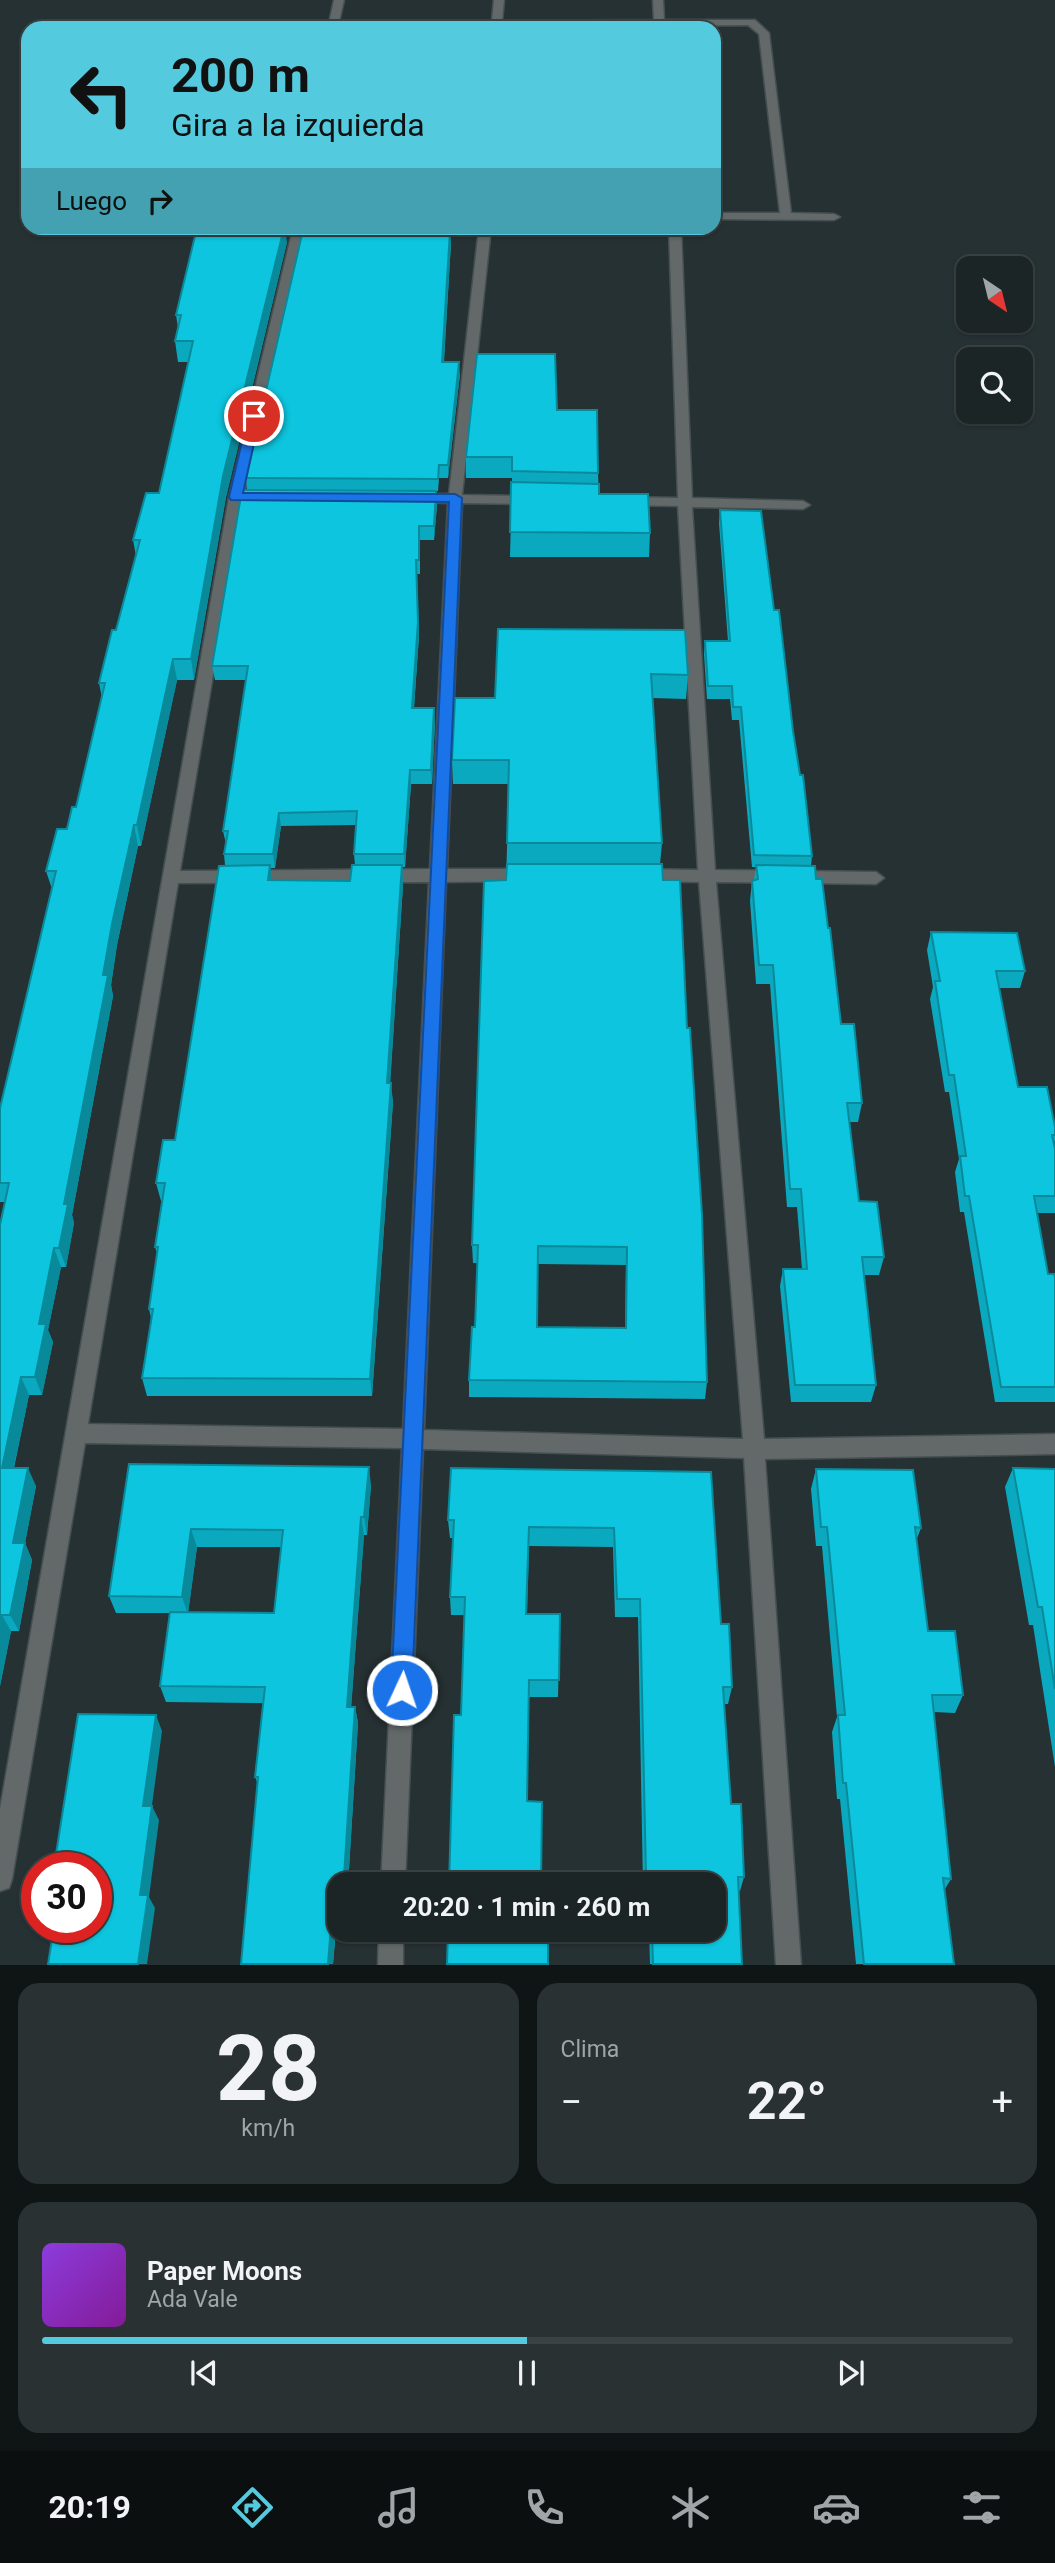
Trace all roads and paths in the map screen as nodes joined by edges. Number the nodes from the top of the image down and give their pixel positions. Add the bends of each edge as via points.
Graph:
1 (339, 0) edge
2 (499, 0) edge
3 (658, 0) edge
4 (334, 21) edge
5 (497, 21) edge
6 (659, 21) edge
7 (721, 23) edge
8 (721, 216) edge
9 (786, 217) junction
10 (834, 217) dead end
11 (298, 235) edge
12 (484, 235) edge
13 (675, 235) edge
14 (400, 498) edge
15 (455, 498) junction
16 (550, 500) edge
17 (604, 501) edge
18 (685, 502) junction
19 (803, 505) dead end
20 (436, 875) junction
21 (545, 875) edge
22 (626, 875) edge
23 (707, 875) junction
24 (171, 877) junction
25 (876, 878) dead end
26 (76, 1433) junction
27 (413, 1439) junction
28 (1055, 1444) edge
29 (754, 1449) junction
30 (394, 1872) edge
31 (0, 1879) edge
32 (391, 1942) edge
33 (390, 1965) edge
34 (789, 1965) edge

1 - 4 street
2 - 5 street
3 - 6 street
7 - 9 street via 751,22 764,33
8 - 9 street
9 - 10 street
11 - 24 street via 242,497
12 - 15 street
13 - 18 street
14 - 15 street
15 - 16 street
15 - 20 street
17 - 18 street
18 - 19 street
18 - 23 street
20 - 21 street
20 - 24 street
20 - 27 street
22 - 23 street
23 - 25 street
23 - 29 street
24 - 26 street
26 - 27 street
26 - 31 street
27 - 29 street
27 - 30 street
28 - 29 street
29 - 34 street
32 - 33 street

